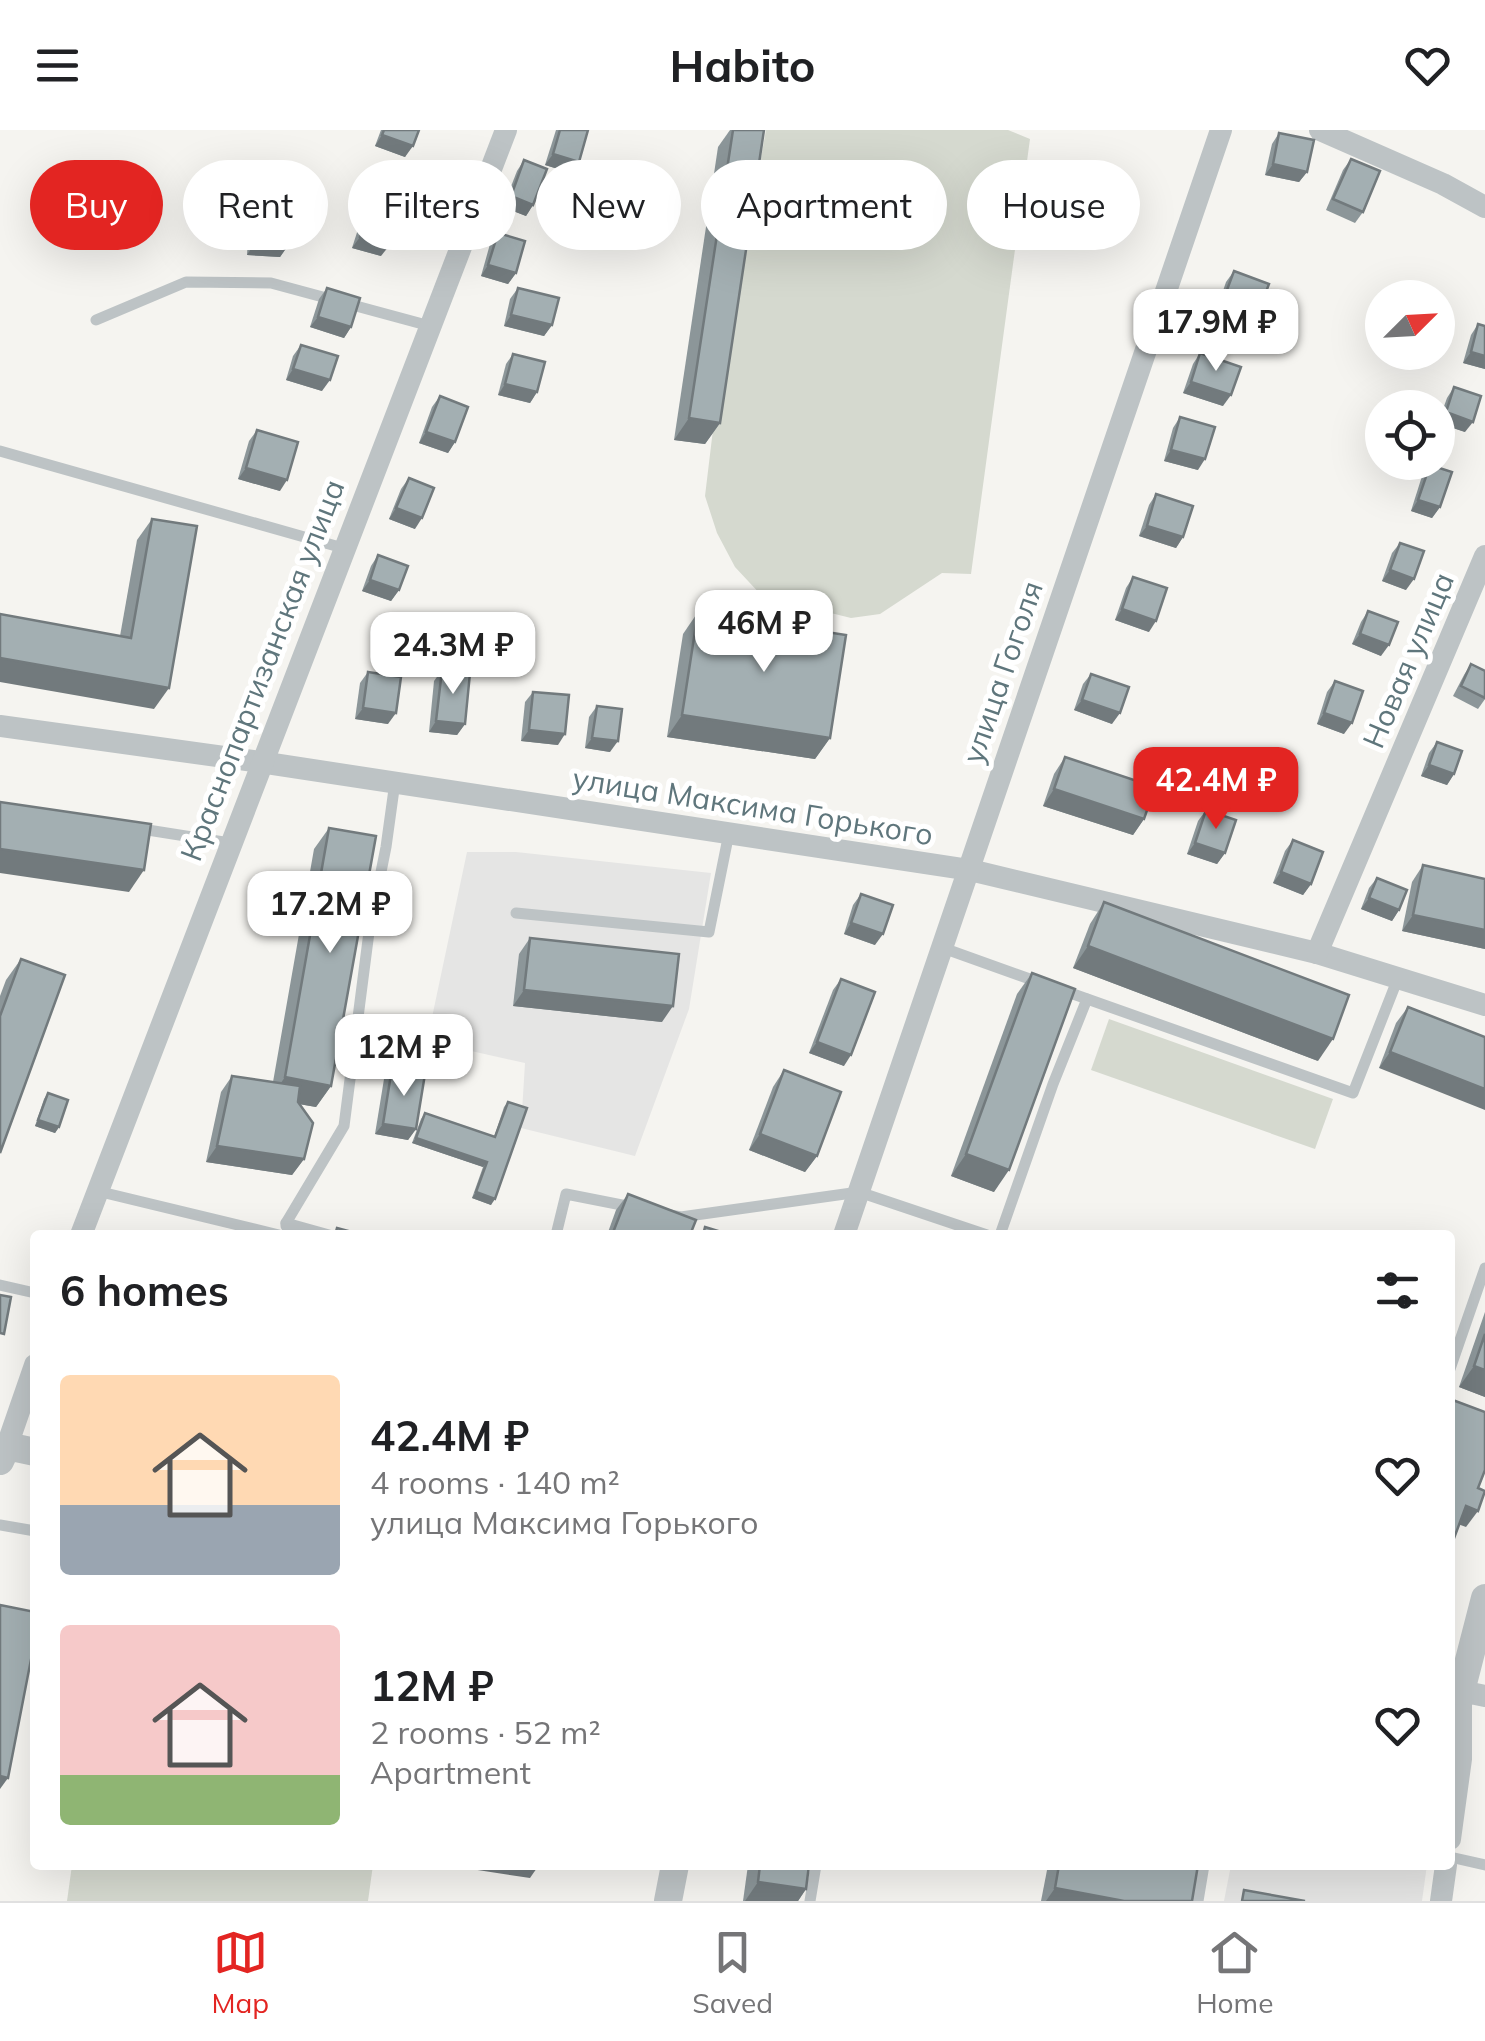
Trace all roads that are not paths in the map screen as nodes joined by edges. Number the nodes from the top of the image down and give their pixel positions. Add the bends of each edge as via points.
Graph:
1 (506, 130) edge
2 (1221, 130) edge
3 (1320, 130) edge
4 (1485, 207) edge
5 (96, 320) dead end
6 (430, 326) junction
7 (0, 451) edge
8 (344, 548) junction
9 (1485, 556) edge
10 (0, 726) edge
11 (260, 762) junction
12 (395, 782) junction
13 (115, 825) edge
14 (729, 833) junction
15 (230, 843) junction
16 (970, 870) junction
17 (516, 914) dead end
18 (943, 948) junction
19 (1317, 953) junction
20 (1398, 978) junction
21 (1087, 999) junction
22 (1485, 1005) edge
23 (97, 1191) junction
24 (858, 1192) junction
25 (642, 1209) edge
26 (662, 1213) edge
27 (83, 1230) edge
28 (278, 1230) edge
29 (284, 1230) edge
30 (557, 1230) edge
31 (846, 1230) edge
32 (972, 1230) edge
33 (1002, 1230) edge
34 (1485, 1268) edge
35 (0, 1285) edge
36 (30, 1292) edge
37 (1455, 1354) edge
38 (30, 1383) edge
39 (11, 1451) edge
40 (0, 1525) edge
41 (30, 1531) edge
42 (1485, 1598) edge
43 (1465, 1692) edge
44 (1455, 1806) edge
45 (1455, 1858) edge
46 (1485, 1864) edge
47 (673, 1870) edge
48 (815, 1870) edge
49 (1203, 1870) edge
50 (1445, 1870) edge
51 (668, 1901) edge
52 (810, 1901) edge
53 (1198, 1901) edge
54 (1441, 1901) edge

1 - 6 street, Краснопартизанская улица
2 - 16 street, улица Гоголя
3 - 4 street
5 - 6 lane via 186,282 271,283
6 - 8 street, Краснопартизанская улица
7 - 8 lane
8 - 11 street, Краснопартизанская улица
9 - 19 street, Новая улица
10 - 11 street, улица Максима Горького
11 - 12 street, улица Максима Горького
11 - 15 street, Краснопартизанская улица
12 - 14 street, улица Максима Горького
12 - 29 lane via 344,1126
13 - 15 lane
14 - 16 street, улица Максима Горького
14 - 17 lane via 709,932
15 - 23 street, Краснопартизанская улица
16 - 18 street, улица Гоголя
16 - 19 street, улица Максима Горького
18 - 21 lane
18 - 24 street, улица Гоголя
19 - 20 street, улица Максима Горького
20 - 21 lane via 1353,1093
20 - 22 street, улица Максима Горького
21 - 33 lane
23 - 27 street, Краснопартизанская улица
23 - 28 lane
24 - 26 lane via 681,1217
24 - 31 street, улица Гоголя
24 - 32 lane
25 - 30 lane via 566,1194
34 - 37 lane
35 - 36 lane
38 - 39 street
40 - 41 lane
42 - 43 street
43 - 44 street
45 - 46 lane
47 - 51 street
48 - 52 lane
49 - 53 lane
50 - 54 street

